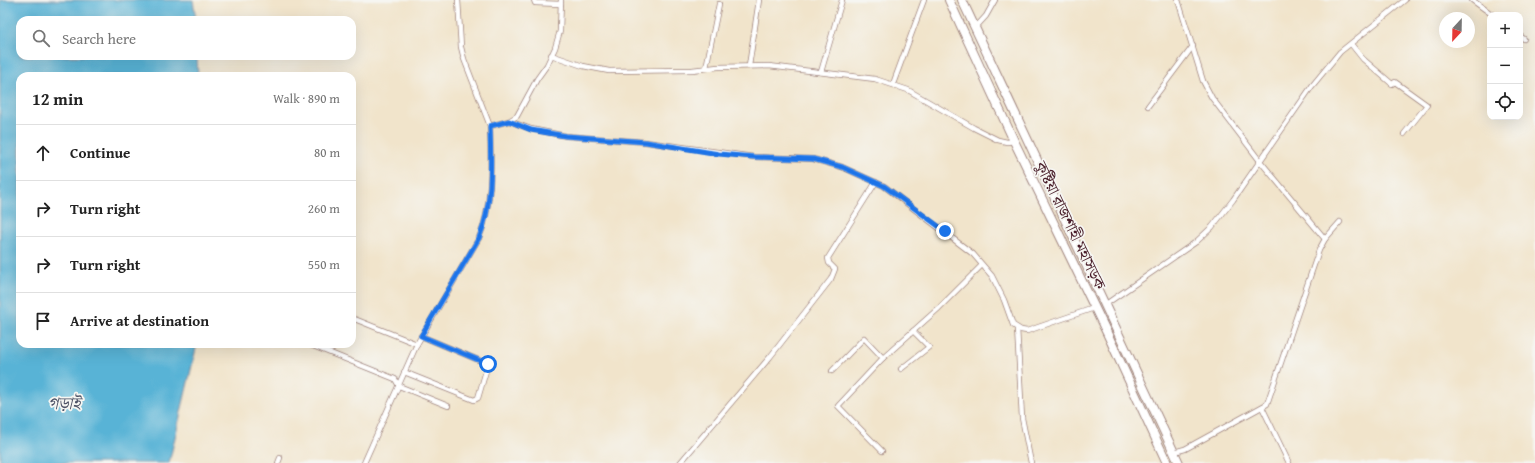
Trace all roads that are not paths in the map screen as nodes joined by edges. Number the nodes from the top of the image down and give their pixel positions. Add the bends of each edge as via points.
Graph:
1 (458, 0) edge
2 (534, 0) edge
3 (759, 0) edge
4 (842, 0) edge
5 (924, 0) edge
6 (995, 0) edge
7 (1178, 0) edge
8 (1405, 0) edge
9 (1472, 0) edge
10 (963, 1) edge
11 (561, 2) edge
12 (951, 3) edge
13 (719, 4) dead end
14 (1489, 12) edge
15 (975, 28) junction
16 (1350, 44) junction
17 (1193, 46) junction
18 (551, 55) junction
19 (749, 66) junction
20 (706, 68) junction
21 (821, 72) junction
22 (893, 84) junction
23 (1148, 106) dead end
24 (509, 121) junction
25 (490, 126) junction
26 (1404, 134) dead end
27 (1014, 141) junction
28 (1260, 161) junction
29 (876, 182) junction
30 (1340, 222) dead end
31 (1325, 239) junction
32 (982, 265) junction
33 (1106, 304) junction
34 (1094, 308) junction
35 (356, 320) edge
36 (1017, 328) junction
37 (1117, 328) junction
38 (913, 331) junction
39 (1107, 333) junction
40 (421, 336) junction
41 (416, 344) junction
42 (318, 348) edge
43 (883, 358) junction
44 (901, 370) dead end
45 (832, 371) dead end
46 (404, 372) junction
47 (399, 386) junction
48 (448, 406) dead end
49 (1262, 407) junction
50 (882, 451) dead end
51 (1174, 452) junction
52 (280, 458) dead end
53 (278, 463) edge
54 (364, 463) edge
55 (680, 463) edge
56 (1031, 463) edge
57 (1166, 463) edge
58 (1179, 463) edge
59 (1289, 463) edge

1 - 25 street via 460,47
2 - 11 street via 535,3
3 - 19 street
4 - 21 street
5 - 22 street
6 - 15 street
7 - 17 street
8 - 16 street
9 - 14 street
10 - 12 highway
10 - 15 highway, কুষ্টিয়া রাজশাহী মহাসড়ক
11 - 18 street via 560,31
12 - 27 highway, কুষ্টিয়া রাজশাহী মহাসড়ক
13 - 20 street
15 - 33 highway, কুষ্টিয়া রাজশাহী মহাসড়ক
16 - 26 street via 1392,84 1395,82 1427,105
16 - 28 street via 1340,52 1312,86
17 - 23 street
17 - 28 street via 1203,81 1212,98
18 - 20 street via 583,66 609,71
18 - 24 street via 521,110
19 - 20 street
19 - 21 street
21 - 22 street
22 - 27 street via 998,140
24 - 25 street
24 - 29 street via 531,130 566,136 646,142 719,154 813,159 842,167
25 - 40 street via 488,208 485,223 479,238
27 - 34 highway, কুষ্টিয়া রাজশাহী মহাসড়ক
28 - 31 street
28 - 33 street via 1212,227 1147,277
29 - 32 street via 945,231 973,254
29 - 55 street via 828,258 829,264 835,270 831,279 770,357
30 - 31 street
31 - 49 street via 1319,250 1268,401
32 - 36 street via 992,276 1013,325
32 - 38 street
33 - 37 highway, কুষ্টিয়া রাজশাহী মহাসড়ক
34 - 36 street via 1027,331
34 - 39 highway, কুষ্টিয়া রাজশাহী মহাসড়ক
35 - 41 street
36 - 56 street via 1022,418
37 - 39 highway
37 - 51 highway, কুষ্টিয়া রাজশাহী মহাসড়ক
38 - 43 street
38 - 44 street via 928,349
39 - 57 highway, কুষ্টিয়া রাজশাহী মহাসড়ক
40 - 41 street
40 - 46 street via 488,364 478,398 474,400
41 - 46 street
42 - 47 street via 395,379
43 - 45 street via 864,338
43 - 50 street via 838,406
46 - 47 street
47 - 48 street
47 - 54 street
49 - 51 street via 1185,449
49 - 59 street
51 - 58 highway, কুষ্টিয়া রাজশাহী মহাসড়ক
52 - 53 street

